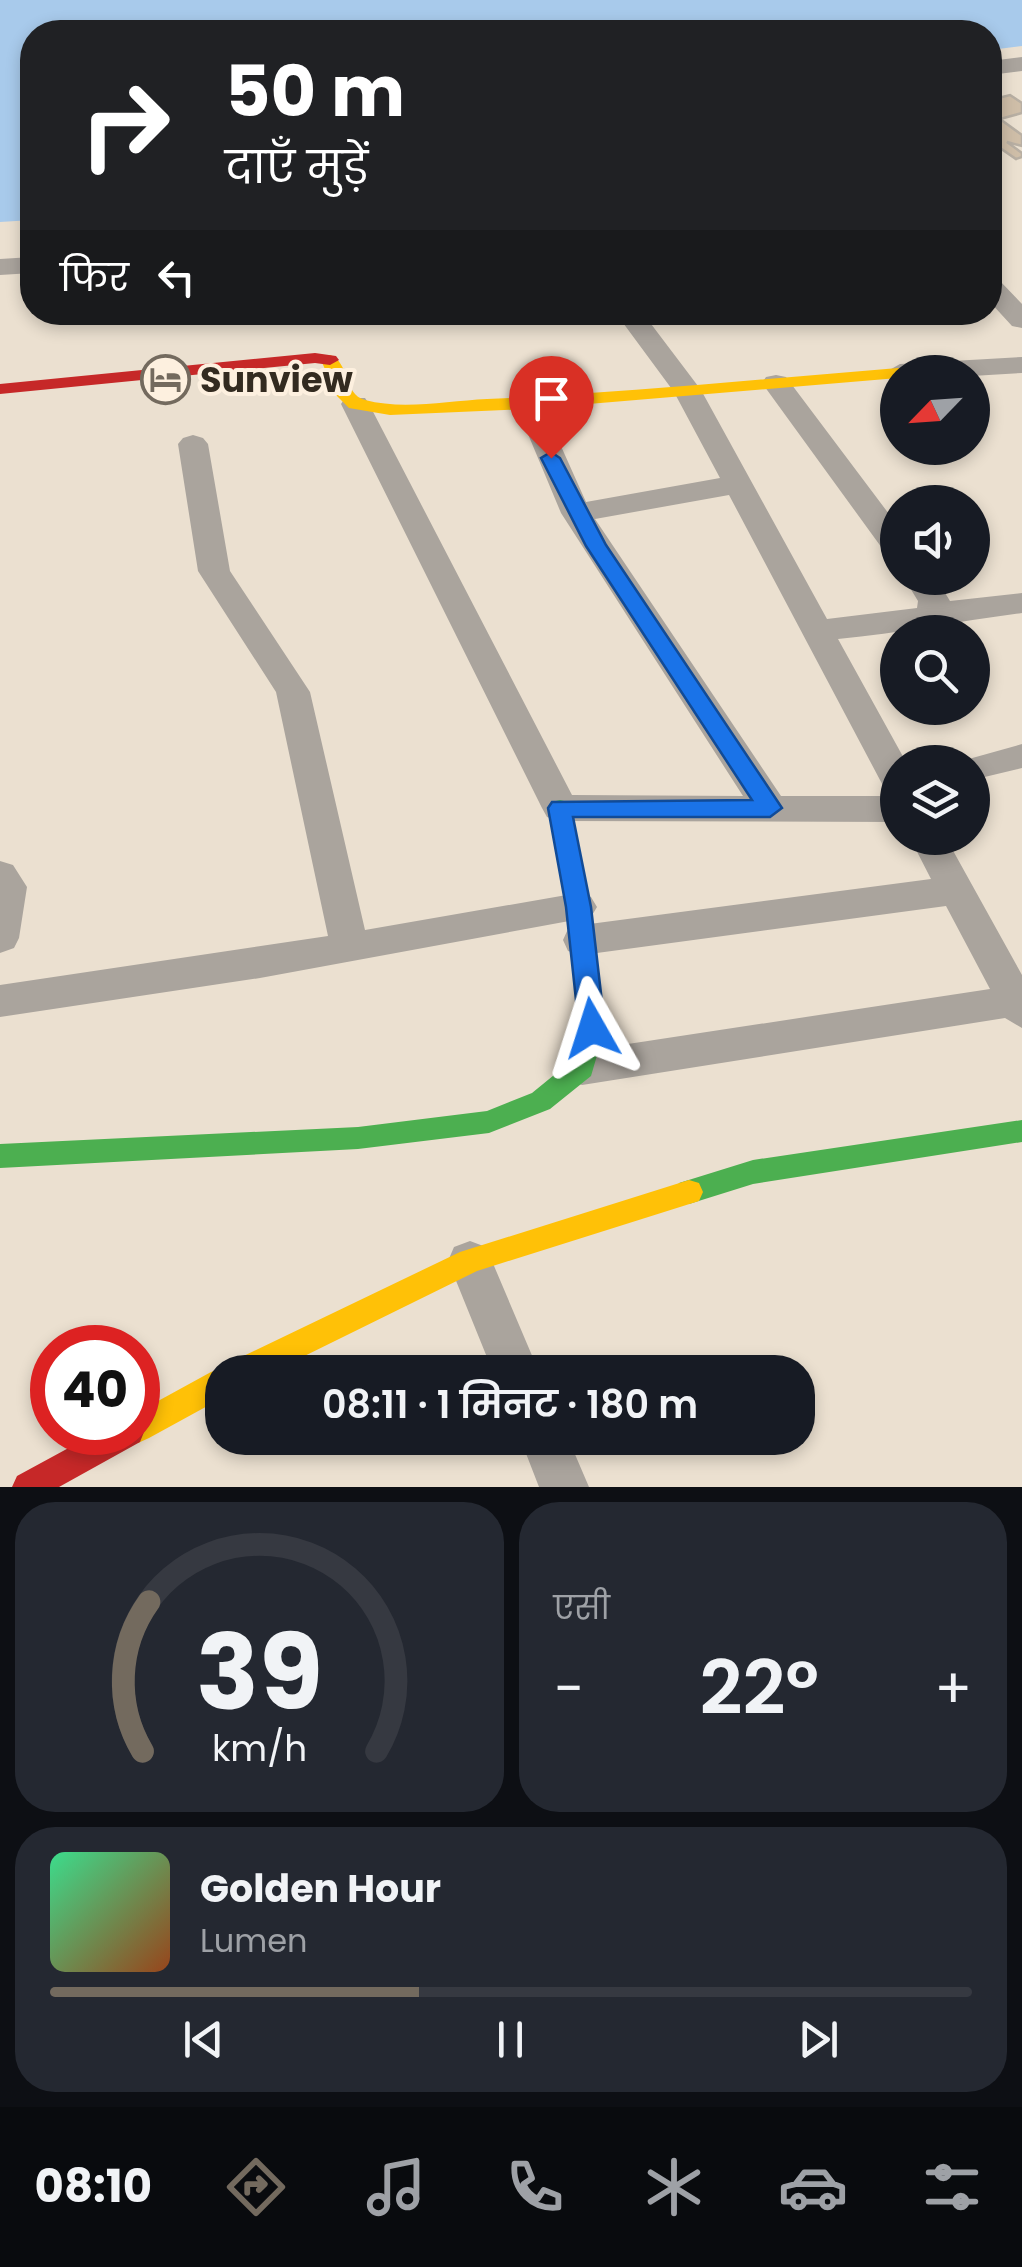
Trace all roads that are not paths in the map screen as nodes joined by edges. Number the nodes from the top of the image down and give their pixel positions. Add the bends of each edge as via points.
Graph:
1 (1002, 299) edge
2 (1022, 320) edge
3 (638, 325) edge
4 (1022, 366) edge
5 (990, 368) edge
6 (880, 375) edge
7 (776, 383) junction
8 (0, 388) edge
9 (687, 390) junction
10 (529, 403) junction
11 (355, 404) junction
12 (194, 444) dead end
13 (739, 484) junction
14 (576, 512) junction
15 (880, 524) edge
16 (930, 595) edge
17 (1022, 603) edge
18 (932, 614) junction
19 (819, 630) junction
20 (880, 746) edge
21 (1022, 756) edge
22 (990, 764) edge
23 (560, 808) junction
24 (770, 808) junction
25 (880, 809) edge
26 (937, 855) edge
27 (0, 876) edge
28 (957, 890) junction
29 (580, 924) junction
30 (0, 938) edge
31 (350, 948) junction
32 (1017, 994) edge
33 (0, 1001) edge
34 (582, 1068) junction
35 (1022, 1132) edge
36 (0, 1156) edge
37 (470, 1262) junction
38 (277, 1355) edge
39 (509, 1355) edge
40 (205, 1391) edge
41 (160, 1416) edge
42 (87, 1455) edge
43 (551, 1455) edge
44 (28, 1487) edge
45 (564, 1487) edge

1 - 2 street
3 - 9 street
4 - 5 street
6 - 7 street
7 - 9 street
7 - 15 street
8 - 11 street via 315,358 330,360
9 - 10 street
9 - 13 street
10 - 11 street via 390,410
10 - 14 street
11 - 23 street via 400,504
12 - 31 street via 220,587 273,654 293,692
13 - 14 street
13 - 19 street
14 - 24 street
16 - 18 street
17 - 18 street
18 - 19 street
19 - 20 street
21 - 22 street
23 - 24 street
23 - 29 street
24 - 25 street
26 - 28 street
27 - 30 street via 8,887
28 - 29 street
28 - 32 street
29 - 31 street
29 - 34 street via 592,1028
31 - 33 street
32 - 34 street
34 - 36 street via 541,1101 490,1122 358,1138
35 - 37 street via 753,1172
37 - 38 street
37 - 39 street
40 - 41 street
42 - 44 street
43 - 45 street

